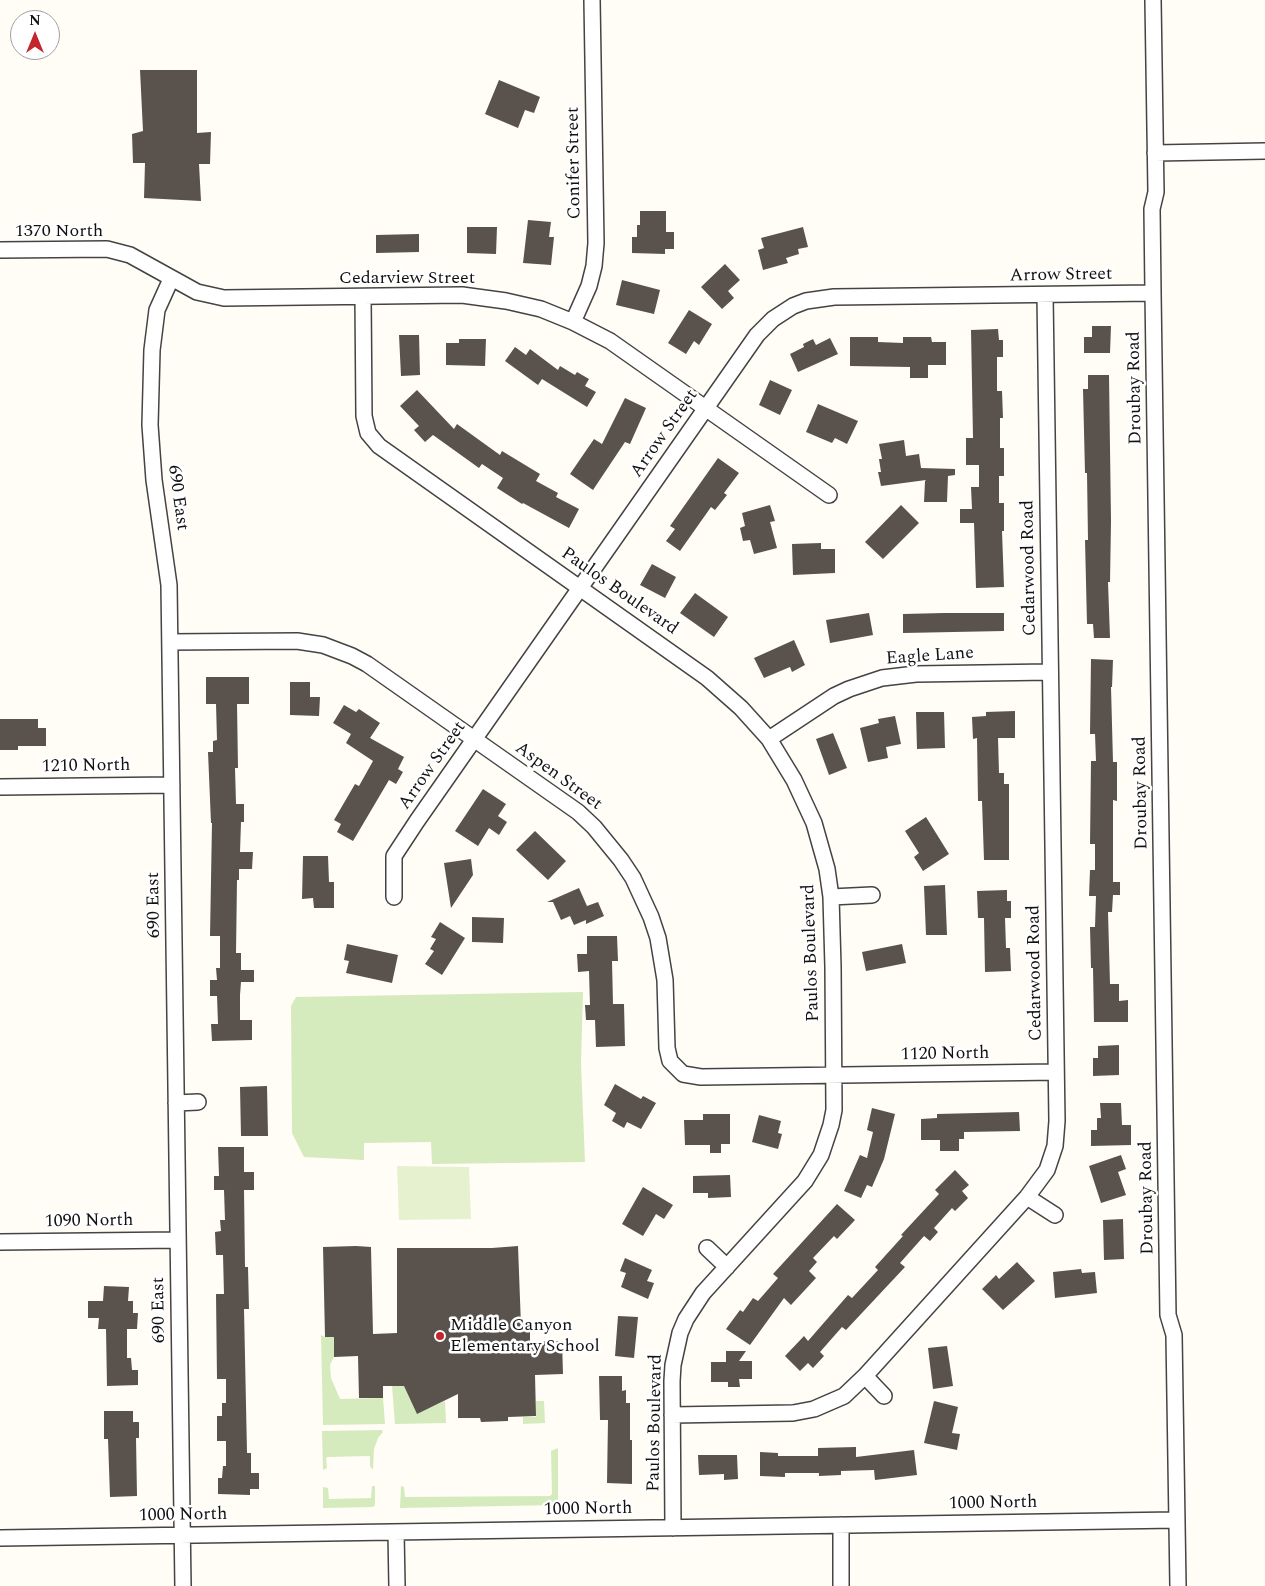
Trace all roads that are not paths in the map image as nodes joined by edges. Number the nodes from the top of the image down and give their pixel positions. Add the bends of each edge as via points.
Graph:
1 (592, 0) edge
2 (1153, 0) edge
3 (1265, 151) edge
4 (1155, 153) junction
5 (0, 250) edge
6 (171, 279) junction
7 (1153, 293) junction
8 (1045, 295) junction
9 (363, 296) junction
10 (573, 322) junction
11 (706, 408) junction
12 (829, 495) dead end
13 (580, 588) junction
14 (170, 642) junction
15 (1050, 672) junction
16 (474, 739) junction
17 (769, 740) junction
18 (172, 785) junction
19 (0, 787) edge
20 (872, 895) dead end
21 (394, 897) dead end
22 (831, 897) junction
23 (1056, 1072) junction
24 (834, 1076) junction
25 (198, 1102) dead end
26 (176, 1103) junction
27 (1027, 1197) junction
28 (1055, 1215) dead end
29 (178, 1240) junction
30 (0, 1242) edge
31 (707, 1248) dead end
32 (727, 1267) junction
33 (865, 1376) junction
34 (884, 1396) dead end
35 (672, 1414) junction
36 (1176, 1520) junction
37 (841, 1525) junction
38 (674, 1528) junction
39 (396, 1532) junction
40 (182, 1535) junction
41 (0, 1538) edge
42 (183, 1586) edge
43 (397, 1586) edge
44 (841, 1586) edge
45 (1178, 1586) edge

1 - 10 street, Conifer Street via 595,251 589,286
2 - 4 street, Droubay Road
3 - 4 street
4 - 7 street, Droubay Road
5 - 6 street, 1370 North via 107,249 130,255
6 - 9 street, Cedarview Street via 197,292 224,298
6 - 14 street, 690 East via 157,310 152,350 150,425 154,480 169,585
7 - 8 street, Arrow Street
7 - 36 street, Droubay Road via 1168,1315 1174,1336
8 - 11 street, Arrow Street via 834,297 806,301 782,312 764,327
8 - 15 street, Cedarwood Road
9 - 10 street, Cedarview Street via 462,295 541,309
9 - 13 street, Paulos Boulevard via 364,416 368,433 379,446
10 - 11 street, Cedarview Street via 610,340
11 - 12 street, Cedarview Street
11 - 13 street, Arrow Street
13 - 16 street, Arrow Street
13 - 17 street, Paulos Boulevard via 707,678 741,708
14 - 16 street, Aspen Street via 297,641 336,649 367,664
14 - 18 street, 690 East
15 - 17 street, Eagle Lane via 916,674 882,678 834,696
15 - 23 street, Cedarwood Road
16 - 21 street, Arrow Street via 394,856
16 - 24 street, Aspen Street via 578,812 608,843 633,878 658,938 665,980 667,1048 670,1061 682,1074 701,1077
17 - 22 street, Paulos Boulevard via 794,780 814,823
18 - 19 street, 1210 North
18 - 26 street, 690 East
20 - 22 street
22 - 24 street, Paulos Boulevard
23 - 24 street, 1120 North
23 - 27 street, Cedarwood Road via 1055,1146 1047,1170
24 - 32 street, Paulos Boulevard via 831,1125 814,1168
25 - 26 street
26 - 29 street, 690 East
27 - 28 street
27 - 33 street, Cedarwood Road
29 - 30 street, 1090 North
29 - 40 street, 690 East
31 - 32 street
32 - 35 street, Paulos Boulevard via 698,1299 680,1333 672,1365
33 - 34 street
33 - 35 street, Cedarwood Road via 844,1396 814,1409 794,1413
35 - 38 street, Paulos Boulevard
36 - 37 street, 1000 North
36 - 45 street, Droubay Road
37 - 38 street, 1000 North
37 - 44 street
38 - 39 street, 1000 North
39 - 40 street, 1000 North
39 - 43 street
40 - 41 street, 1000 North
40 - 42 street, 690 East

